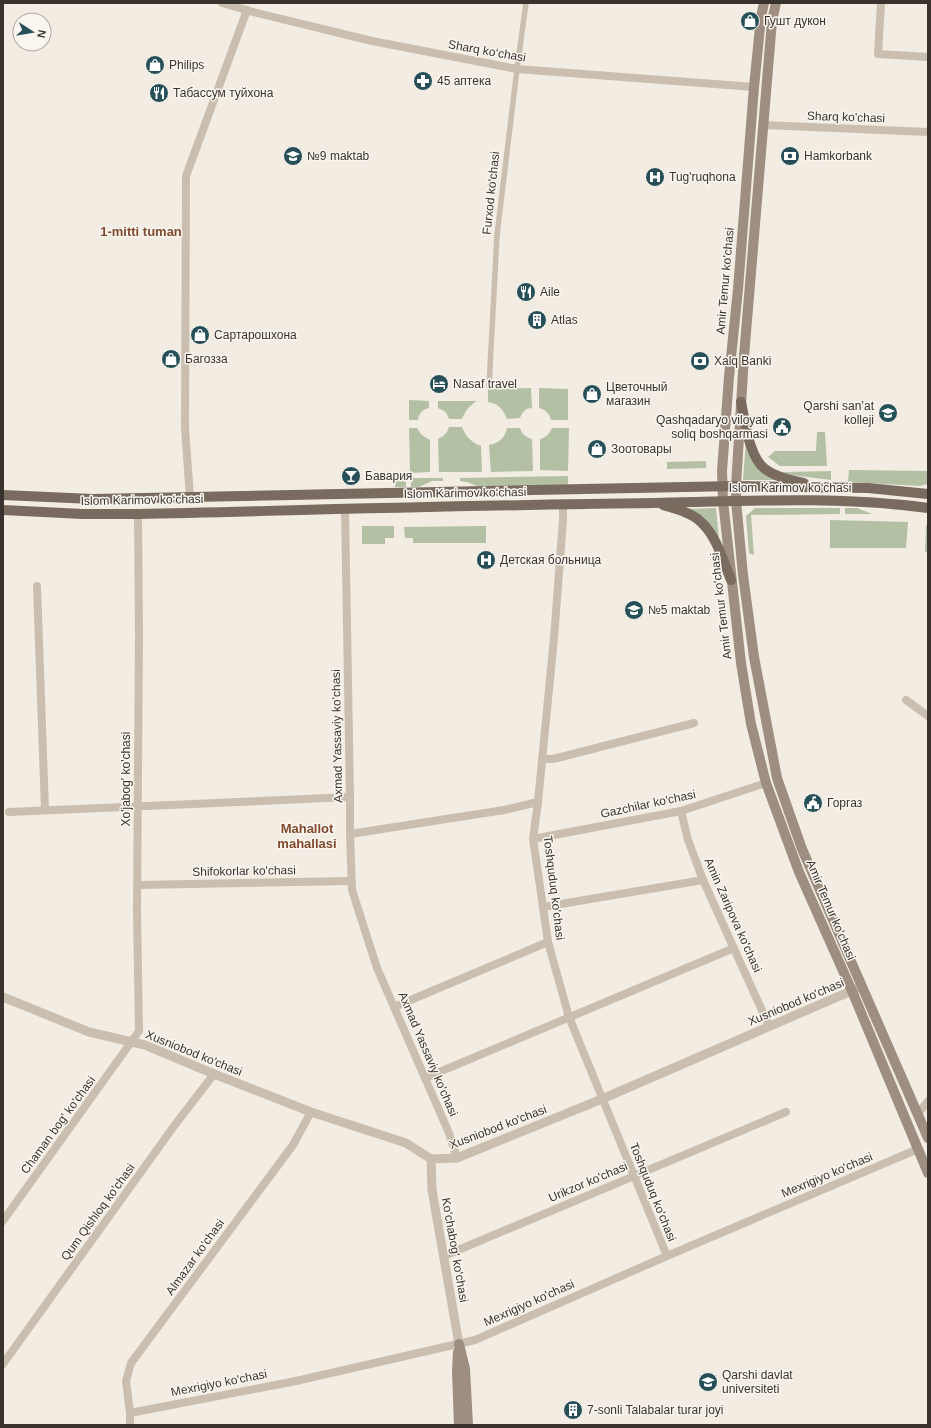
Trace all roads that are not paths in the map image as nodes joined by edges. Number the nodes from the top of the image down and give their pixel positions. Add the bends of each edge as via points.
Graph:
1 (222, 3) edge
2 (255, 3) edge
3 (526, 3) edge
4 (764, 3) edge
5 (776, 3) edge
6 (881, 3) edge
7 (250, 11) junction
8 (928, 57) edge
9 (517, 70) junction
10 (754, 87) junction
11 (763, 125) junction
12 (928, 132) edge
13 (489, 386) dead end
14 (740, 402) junction
15 (736, 486) junction
16 (722, 487) junction
17 (821, 487) junction
18 (928, 494) edge
19 (3, 496) edge
20 (190, 497) junction
21 (93, 499) junction
22 (723, 501) junction
23 (736, 501) junction
24 (655, 503) junction
25 (562, 504) junction
26 (928, 508) edge
27 (345, 509) junction
28 (3, 510) edge
29 (93, 514) junction
30 (138, 514) junction
31 (731, 580) junction
32 (37, 586) dead end
33 (906, 700) dead end
34 (928, 716) edge
35 (694, 723) dead end
36 (542, 759) junction
37 (766, 784) junction
38 (350, 797) junction
39 (538, 802) junction
40 (138, 806) junction
41 (45, 810) junction
42 (681, 811) junction
43 (9, 812) dead end
44 (350, 834) junction
45 (533, 839) junction
46 (703, 880) junction
47 (351, 881) junction
48 (138, 885) junction
49 (543, 907) junction
50 (548, 942) junction
51 (734, 948) junction
52 (862, 986) junction
53 (852, 991) junction
54 (3, 997) edge
55 (394, 1007) junction
56 (569, 1017) junction
57 (769, 1026) junction
58 (132, 1042) junction
59 (214, 1074) junction
60 (425, 1078) junction
61 (602, 1099) junction
62 (928, 1101) edge
63 (311, 1112) junction
64 (786, 1112) dead end
65 (918, 1114) junction
66 (928, 1138) edge
67 (918, 1149) junction
68 (457, 1158) junction
69 (431, 1159) junction
70 (928, 1173) edge
71 (634, 1176) junction
72 (3, 1221) edge
73 (444, 1256) junction
74 (667, 1256) junction
75 (459, 1344) junction
76 (3, 1364) edge
77 (130, 1413) junction
78 (130, 1425) edge
79 (459, 1425) edge
80 (468, 1425) edge

1 - 7 street, Sharq ko‘chasi
2 - 7 street
3 - 9 street, Furxod ko'chasi
4 - 10 main road, Amir Temur ko'chasi
5 - 11 main road, Amir Temur ko'chasi via 772,21
6 - 8 street via 878,54
7 - 9 street, Sharq ko‘chasi via 372,41
7 - 20 street via 186,176 185,428
9 - 10 street, Sharq ko‘chasi
9 - 13 street, Furxod ko'chasi via 497,235
10 - 16 main road, Amir Temur ko'chasi
11 - 12 street, Sharq ko'chasi
11 - 14 main road, Amir Temur ko'chasi
14 - 15 main road, Amir Temur ko'chasi
14 - 17 main road via 752,448 765,469 782,477
15 - 16 main road, Islom Karimov ko‘chasi
15 - 17 main road, Islom Karimov ko‘chasi
15 - 23 main road, Amir Temur ko'chasi
16 - 20 main road, Islom Karimov ko‘chasi
16 - 22 main road, Amir Temur ko'chasi
17 - 18 main road, Islom Karimov ko‘chasi via 868,488
19 - 21 main road, Islom Karimov ko‘chasi
20 - 21 main road, Islom Karimov ko‘chasi
21 - 29 main road via 98,506
22 - 23 main road, Islom Karimov ko‘chasi
22 - 24 main road, Islom Karimov ko‘chasi
22 - 31 main road, Amir Temur ko'chasi
23 - 26 main road, Islom Karimov ko‘chasi via 843,501
23 - 52 main road, Amir Temur ko'chasi via 754,657 776,778 802,849
24 - 25 main road, Islom Karimov ko‘chasi
24 - 31 main road via 702,522 716,542
25 - 27 main road, Islom Karimov ko‘chasi
25 - 36 street, Toshquduq ko'chasi via 554,638
27 - 30 main road, Islom Karimov ko‘chasi
27 - 38 street, Axmad Yassaviy ko'chasi
28 - 29 main road, Islom Karimov ko‘chasi
29 - 30 main road, Islom Karimov ko‘chasi
30 - 40 street, Xo'jabog' ko'chasi
31 - 37 main road, Amir Temur ko'chasi via 750,724
32 - 41 street
33 - 34 street
35 - 36 street
36 - 39 street, Toshquduq ko'chasi
37 - 42 street, Gazchilar ko'chasi
37 - 53 main road, Amir Temur ko'chasi via 799,872
38 - 40 street
38 - 44 street, Axmad Yassaviy ko'chasi
39 - 44 street via 498,811
39 - 45 street, Toshquduq ko'chasi
40 - 41 street
40 - 48 street, Xo'jabog' ko'chasi
41 - 43 street
42 - 45 street, Gazchilar ko'chasi
42 - 46 street, Amin Zaripova ko'chasi via 688,840
44 - 47 street, Axmad Yassaviy ko'chasi
45 - 49 street, Toshquduq ko'chasi
46 - 49 street
46 - 51 street, Amin Zaripova ko'chasi
47 - 48 street, Shifokorlar ko'chasi
47 - 55 street, Axmad Yassaviy ko'chasi via 377,968
48 - 58 street, Xo'jabog' ko'chasi via 139,1031
49 - 50 street, Toshquduq ko'chasi
50 - 55 street
50 - 56 street, Toshquduq ko'chasi
51 - 56 street
51 - 57 street, Amin Zaripova ko'chasi
52 - 53 street, Xusniobod ko'chasi
52 - 65 main road, Amir Temur ko'chasi
53 - 57 street, Xusniobod ko'chasi
53 - 67 main road, Amir Temur ko'chasi
54 - 58 street, Xusniobod ko'chasi via 89,1032
55 - 60 street, Axmad Yassaviy ko'chasi
56 - 60 street
56 - 61 street, Toshquduq ko'chasi
57 - 61 street, Xusniobod ko'chasi
58 - 59 street, Xusniobod ko'chasi
58 - 72 street, Chaman bog' ko'chasi
59 - 63 street, Xusniobod ko'chasi
59 - 76 street, Qum Qishloq ko'chasi
60 - 68 street, Axmad Yassaviy ko'chasi
61 - 68 street, Xusniobod ko'chasi
61 - 71 street, Toshquduq ko'chasi
62 - 65 street
63 - 69 street, Xusniobod ko'chasi via 406,1143
63 - 77 street, Almazar ko'chasi via 293,1145 131,1363 126,1381
64 - 71 street, Urikzor ko'chasi
65 - 66 main road, Amir Temur ko'chasi
67 - 70 main road, Amir Temur ko'chasi
67 - 74 street, Mexrigiyo ko'chasi
68 - 69 street, Xusniobod ko'chasi
69 - 73 street, Ko‘chabog‘ ko‘chasi via 432,1190
71 - 73 street, Urikzor ko'chasi
71 - 74 street, Toshquduq ko'chasi
73 - 75 street, Ko‘chabog‘ ko‘chasi
74 - 75 street, Mexrigiyo ko'chasi via 475,1340
75 - 77 street, Mexrigiyo ko'chasi via 296,1381
75 - 79 main road, Ko‘chabog‘ ko‘chasi via 456,1371
75 - 80 main road, Ko‘chabog‘ ko‘chasi via 465,1369
77 - 78 street, Almazar ko'chasi

